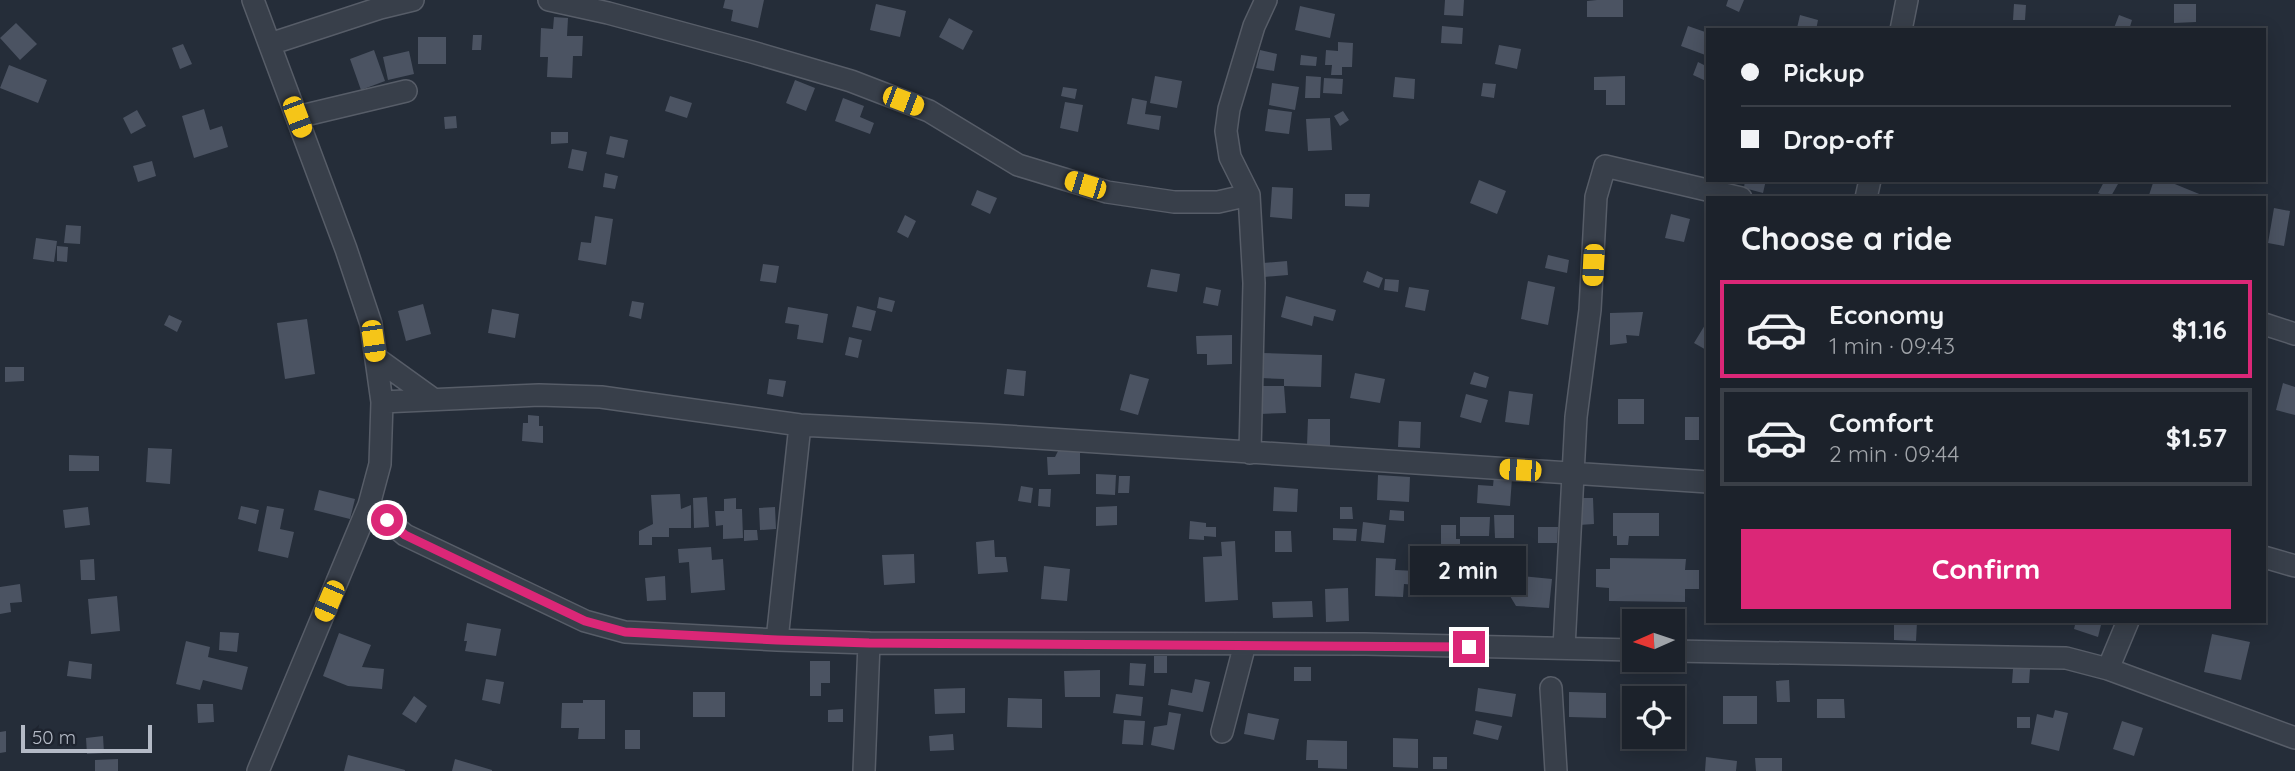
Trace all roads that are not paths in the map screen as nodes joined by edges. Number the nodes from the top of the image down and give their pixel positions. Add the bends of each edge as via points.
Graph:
1 (253, 0) edge
2 (413, 0) edge
3 (549, 0) edge
4 (1266, 0) edge
5 (1907, 0) edge
6 (610, 7) edge
7 (1901, 28) edge
8 (270, 44) junction
9 (407, 92) dead end
10 (297, 117) junction
11 (1248, 195) junction
12 (1732, 196) edge
13 (2266, 325) edge
14 (2295, 334) edge
15 (376, 358) junction
16 (433, 398) junction
17 (382, 401) junction
18 (800, 425) junction
19 (1250, 453) junction
20 (1574, 474) junction
21 (1706, 482) edge
22 (369, 505) junction
23 (2266, 558) edge
24 (2295, 566) edge
25 (2127, 623) edge
26 (777, 640) junction
27 (869, 643) junction
28 (1245, 644) junction
29 (1564, 648) junction
30 (1622, 650) edge
31 (1685, 651) edge
32 (2108, 669) junction
33 (1550, 688) dead end
34 (1222, 732) dead end
35 (2295, 738) edge
36 (258, 771) edge
37 (864, 771) edge
38 (1556, 771) edge

1 - 8 street
2 - 8 street
3 - 6 street
4 - 11 street via 1229,109 1230,157
5 - 7 street
6 - 11 street via 851,81 929,111 1018,165 1107,192 1174,202 1218,202
8 - 10 street
9 - 10 street
10 - 15 street via 346,249
11 - 19 street via 1254,284
12 - 20 street via 1605,166 1596,197
13 - 14 street
15 - 16 street
15 - 17 street
16 - 17 street
16 - 18 street via 601,397
17 - 22 street via 380,464
18 - 19 street
18 - 26 street
19 - 20 street
20 - 21 street
20 - 29 street
22 - 26 street via 405,535 585,621 625,632
22 - 36 street
23 - 24 street
25 - 32 street
26 - 27 street
27 - 28 street
27 - 37 street
28 - 29 street
28 - 34 street
29 - 30 street
31 - 32 street via 2066,658
32 - 35 street
33 - 38 street

